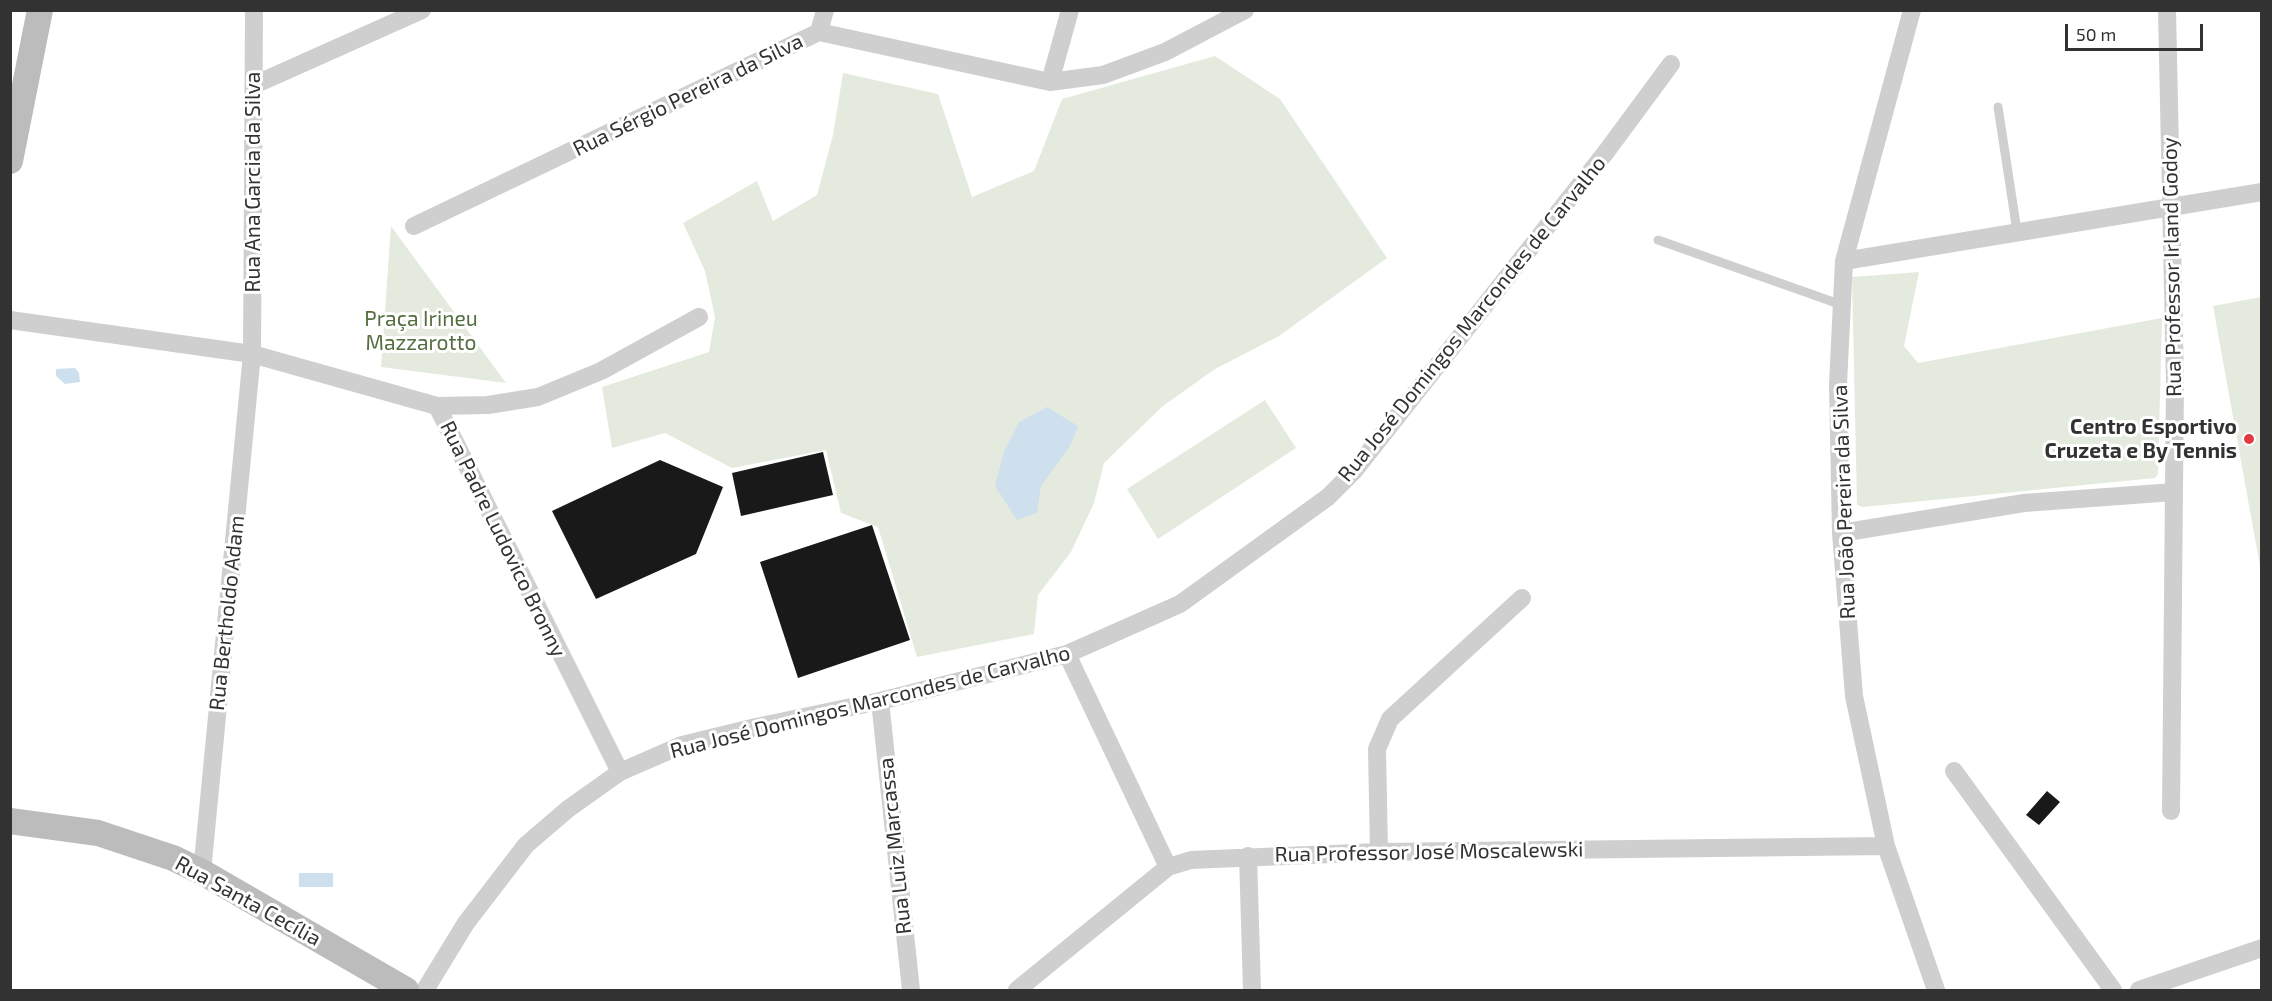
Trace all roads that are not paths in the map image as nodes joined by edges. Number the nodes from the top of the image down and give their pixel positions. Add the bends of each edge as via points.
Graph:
1 (40, 10) edge
2 (254, 10) edge
3 (422, 10) edge
4 (825, 10) edge
5 (1070, 10) edge
6 (1245, 10) edge
7 (1912, 10) edge
8 (2167, 10) edge
9 (819, 32) junction
10 (1671, 64) dead end
11 (1050, 82) junction
12 (254, 85) junction
13 (1998, 107) dead end
14 (10, 161) edge
15 (2262, 192) edge
16 (2171, 207) junction
17 (414, 226) dead end
18 (2017, 231) junction
19 (1658, 240) dead end
20 (1844, 261) junction
21 (1842, 305) junction
22 (699, 317) dead end
23 (10, 320) edge
24 (252, 354) junction
25 (437, 406) junction
26 (2174, 492) junction
27 (1841, 533) junction
28 (1522, 597) dead end
29 (1067, 654) junction
30 (880, 701) junction
31 (1954, 771) dead end
32 (620, 772) junction
33 (2171, 811) dead end
34 (10, 821) edge
35 (1886, 846) junction
36 (1379, 852) junction
37 (1248, 856) junction
38 (1168, 867) junction
39 (202, 872) junction
40 (2262, 948) edge
41 (406, 990) edge
42 (425, 990) edge
43 (911, 990) edge
44 (1017, 990) edge
45 (1252, 990) edge
46 (1936, 990) edge
47 (2113, 990) edge
48 (2139, 990) edge

1 - 14 main road
2 - 12 street, Rua Ana Garcia da Silva
3 - 12 street
4 - 9 street
5 - 11 street
6 - 11 street, Rua Sérgio Pereira da Silva via 1166,52 1103,75
7 - 20 street, Rua João Pereira da Silva
8 - 16 street, Rua Professor Irland Godoy
9 - 11 street, Rua Sérgio Pereira da Silva
9 - 17 street, Rua Sérgio Pereira da Silva
10 - 29 street, Rua José Domingos Marcondes de Carvalho via 1576,190 1335,491 1180,604
12 - 24 street, Rua Ana Garcia da Silva
13 - 18 lane
15 - 16 street
16 - 18 street
16 - 26 street, Rua Professor Irland Godoy
18 - 20 street
19 - 21 lane
20 - 21 street, Rua João Pereira da Silva
21 - 27 street, Rua João Pereira da Silva via 1838,384
22 - 25 street via 600,371 538,397 488,405
23 - 24 street, Rua Padre Ludovico Bronny
24 - 25 street, Rua Padre Ludovico Bronny
24 - 39 street, Rua Bertholdo Adam
25 - 32 street, Rua Padre Ludovico Bronny
26 - 27 street via 2024,503
26 - 33 street, Rua Professor Irland Godoy
27 - 35 street, Rua João Pereira da Silva via 1854,696
28 - 36 street via 1390,719 1377,749
29 - 30 street, Rua José Domingos Marcondes de Carvalho
29 - 38 street
30 - 32 street, Rua José Domingos Marcondes de Carvalho via 682,745
30 - 43 street, Rua Luiz Marcassa
31 - 47 street
32 - 42 street, Rua José Domingos Marcondes de Carvalho via 526,845 466,923
34 - 39 main road, Rua Santa Cecília via 98,833
35 - 36 street, Rua Professor José Moscalewski
35 - 46 street, Rua João Pereira da Silva
36 - 37 street, Rua Professor José Moscalewski
37 - 38 street, Rua Professor José Moscalewski via 1191,860
37 - 45 street
38 - 44 street, Rua Professor José Moscalewski
39 - 41 main road, Rua Santa Cecília
40 - 48 street

